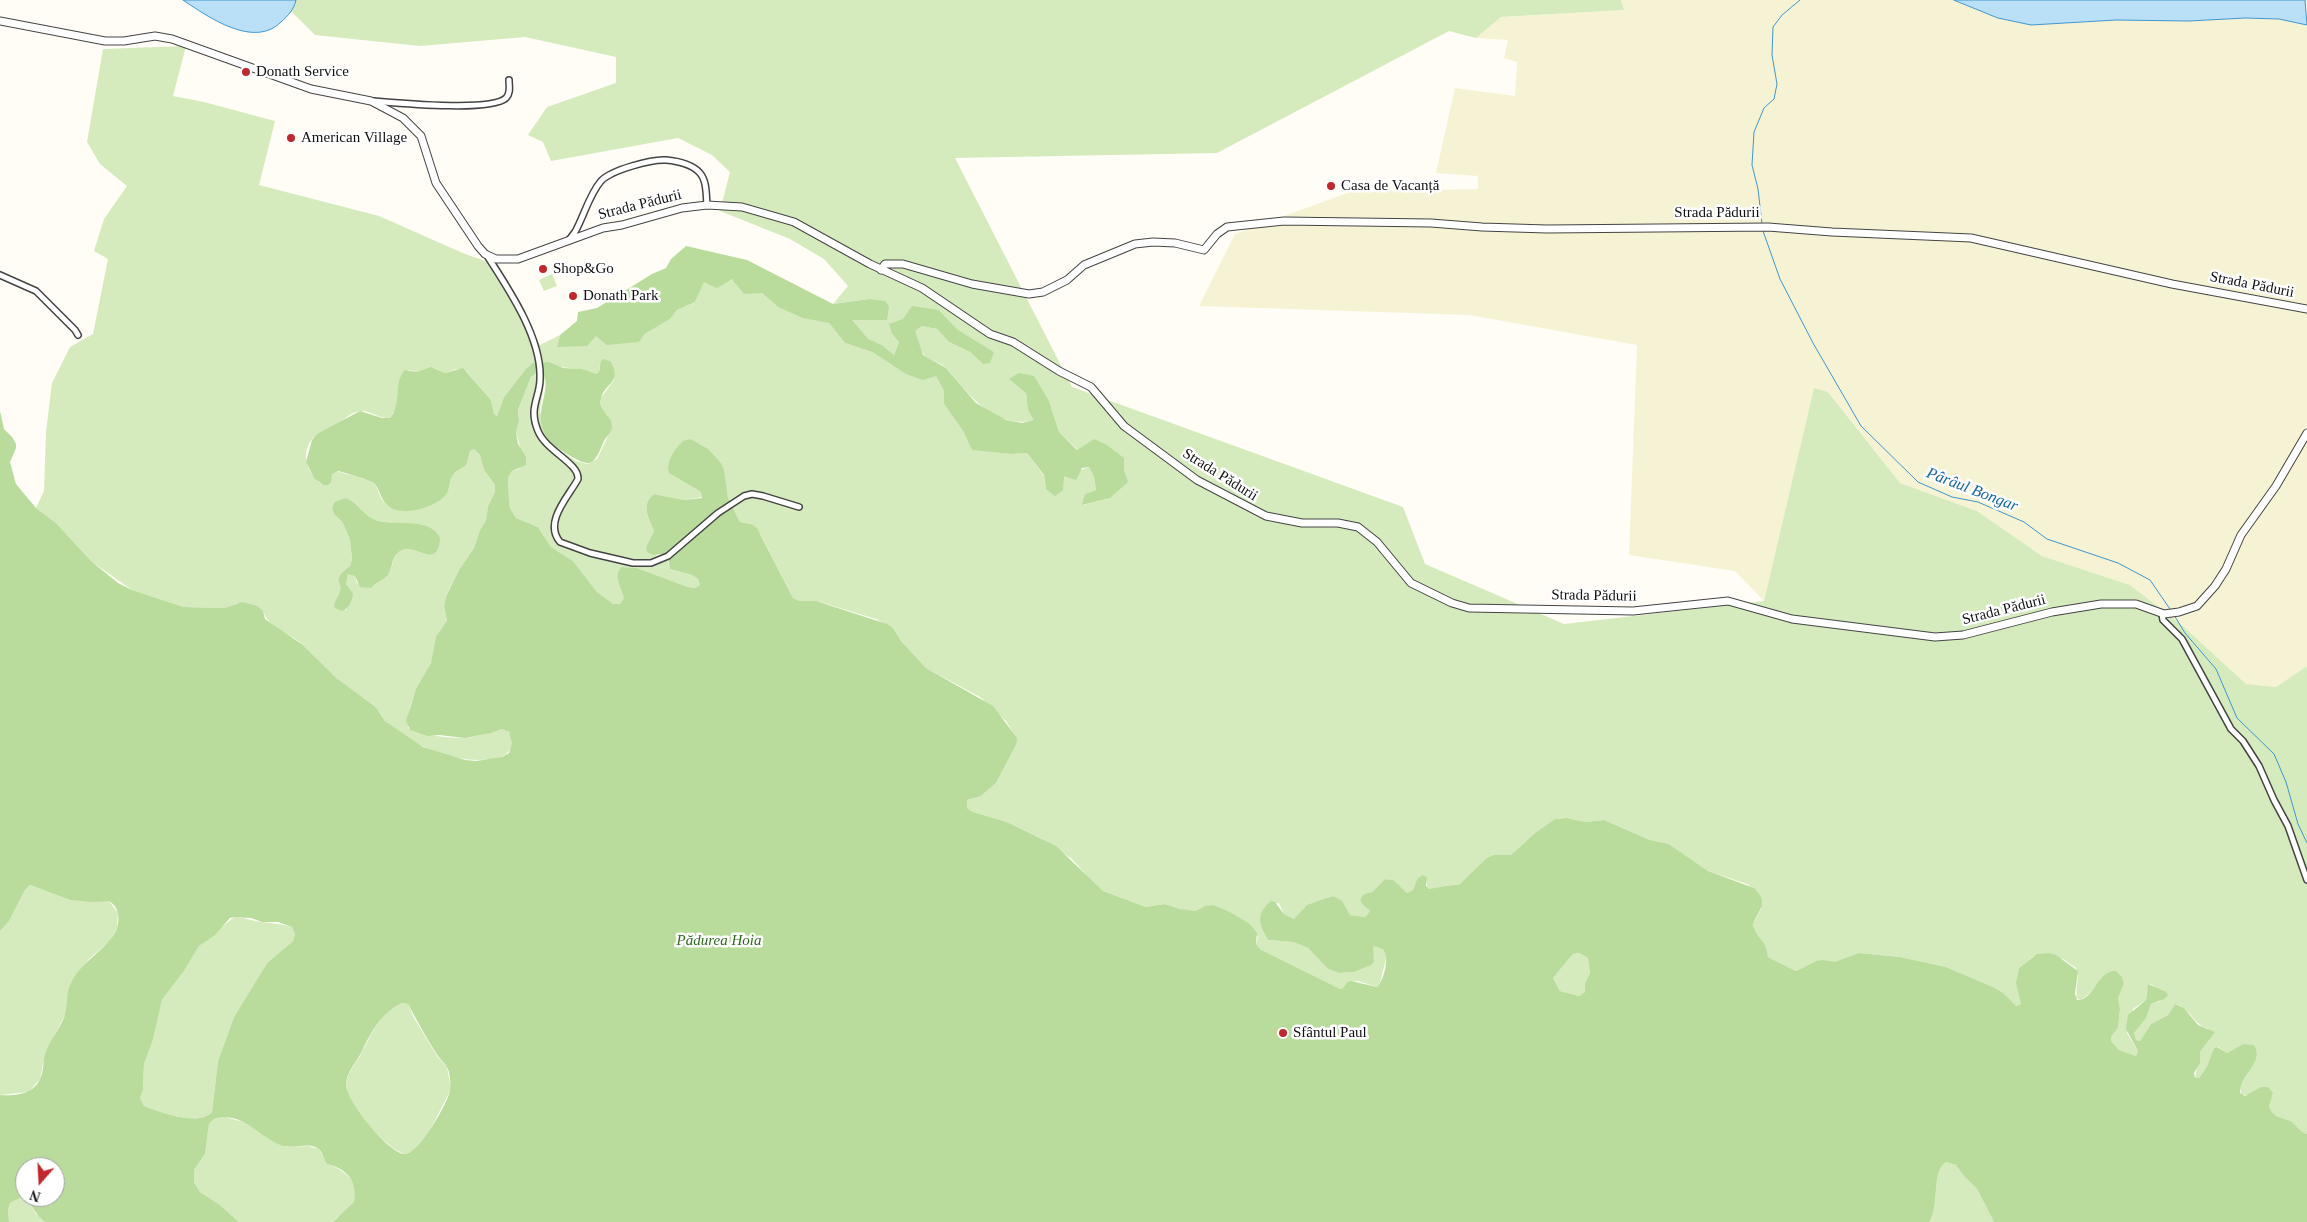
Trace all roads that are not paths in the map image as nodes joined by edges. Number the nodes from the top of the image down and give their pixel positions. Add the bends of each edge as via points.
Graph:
1 (0, 20) edge
2 (509, 80) dead end
3 (371, 101) junction
4 (707, 204) junction
5 (569, 240) junction
6 (485, 254) junction
7 (880, 270) junction
8 (0, 275) edge
9 (2307, 309) edge
10 (78, 335) dead end
11 (2307, 433) edge
12 (799, 507) dead end
13 (2165, 614) junction
14 (2307, 880) edge

1 - 3 street via 105,40 124,41 155,36 172,38 311,88
2 - 3 street via 507,97 484,106
3 - 6 street via 403,118 416,130 424,143 436,183
4 - 5 street, Strada Pădurii via 656,214
4 - 5 street via 706,185 700,172 688,164 665,160 638,165 612,172 601,181
4 - 7 street, Strada Pădurii via 742,207 794,222
5 - 6 street, Strada Pădurii via 518,260 500,260
6 - 12 street via 523,318 537,349 540,379 534,408 538,432 547,446 578,472 578,479 557,515 555,530 560,542 633,563 651,563 668,556 705,523 744,496 763,496
7 - 9 street, Strada Pădurii via 885,264 898,264 972,284 1029,294 1043,292 1067,280 1084,265 1135,244 1174,243 1204,250 1222,230 1232,226 1284,221 1431,222 1547,229 1750,226 1970,238 2172,284
7 - 13 street, Strada Pădurii via 922,288 990,334 1013,342 1090,387 1124,426 1197,480 1266,516 1302,523 1358,527 1377,542 1411,583 1462,606 1623,612 1728,601 1782,617 1935,637 1963,635 2052,612 2101,604 2136,604
8 - 10 street via 42,295
11 - 13 street via 2276,486 2241,535 2215,586 2197,606
13 - 14 street via 2163,620 2182,639 2231,729 2259,766 2288,826

